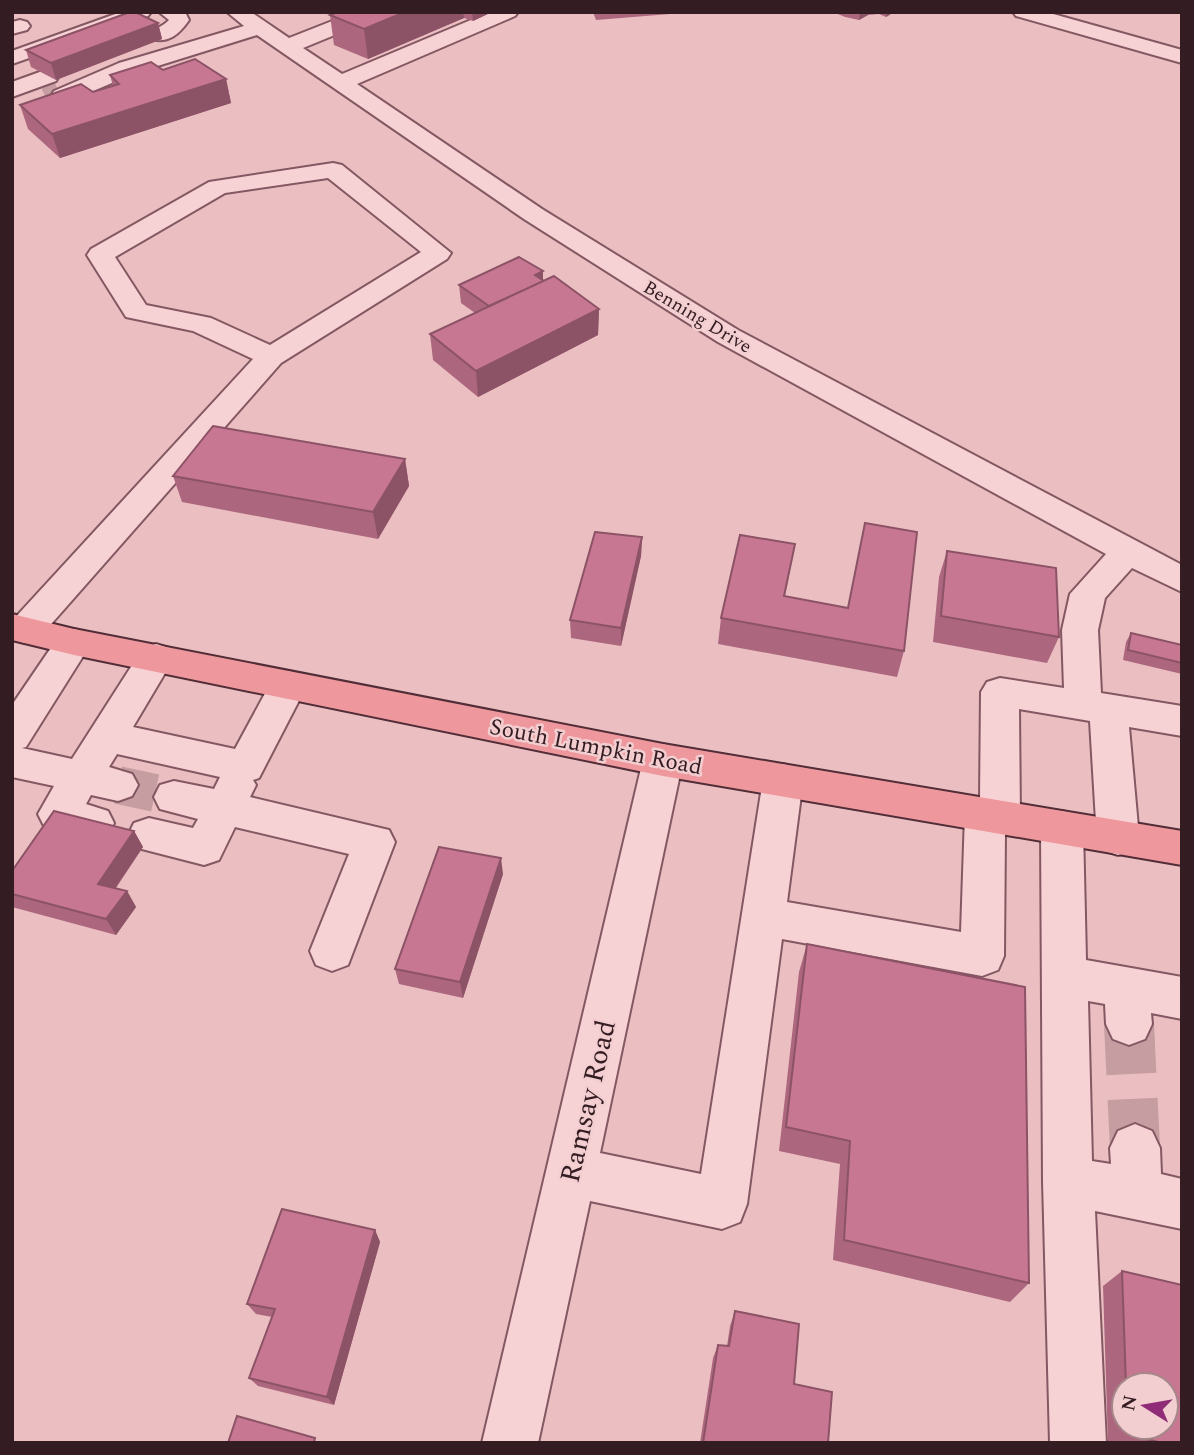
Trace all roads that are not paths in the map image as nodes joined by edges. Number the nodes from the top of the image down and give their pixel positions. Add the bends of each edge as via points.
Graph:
1 (141, 12) edge
2 (169, 12) edge
3 (374, 12) edge
4 (508, 12) edge
5 (1023, 12) edge
6 (248, 20) edge
7 (159, 34) edge
8 (286, 47) junction
9 (1182, 57) edge
10 (12, 58) edge
11 (339, 83) junction
12 (39, 96) tunnel mouth
13 (271, 357) junction
14 (1128, 551) junction
15 (1182, 580) edge
16 (18, 629) edge
17 (74, 642) junction
18 (156, 658) junction
19 (288, 685) junction
20 (1096, 707) junction
21 (1182, 721) edge
22 (12, 736) edge
23 (107, 737) junction
24 (663, 760) junction
25 (12, 761) edge
26 (245, 767) junction
27 (783, 780) junction
28 (100, 781) junction
29 (174, 797) tunnel mouth
30 (225, 808) junction
31 (993, 816) junction
32 (94, 823) edge
33 (1062, 828) junction
34 (149, 835) dead end
35 (1118, 838) junction
36 (1182, 848) edge
37 (764, 917) junction
38 (332, 951) dead end
39 (1065, 976) junction
40 (1182, 998) edge
41 (571, 1172) junction
42 (1068, 1181) junction
43 (1151, 1182) edge
44 (510, 1443) edge
45 (1078, 1443) edge

1 - 10 street
2 - 7 street via 179,20 171,30
3 - 8 street
4 - 11 street
5 - 9 street
6 - 8 street, Benning Drive
6 - 12 street via 125,69
8 - 11 street, Benning Drive
11 - 14 street, Benning Drive via 533,214 728,336
13 - 13 street via 438,253 333,170 218,187 100,255 136,312 201,324
13 - 16 street
14 - 15 street, Benning Drive
14 - 20 street via 1088,594 1080,630
16 - 17 main road, South Lumpkin Road
17 - 18 main road, South Lumpkin Road
17 - 22 street
18 - 19 main road, South Lumpkin Road
18 - 23 street
19 - 24 main road, South Lumpkin Road
19 - 26 street
20 - 21 street
20 - 31 street via 1000,692
20 - 35 street
23 - 26 street
23 - 28 street
24 - 27 main road, South Lumpkin Road
24 - 41 street, Ramsay Road
25 - 28 street
26 - 30 street
27 - 31 main road, South Lumpkin Road
27 - 37 street
28 - 32 street via 58,814
29 - 30 street
30 - 34 street via 204,848
30 - 38 street via 374,842
31 - 33 main road, South Lumpkin Road
31 - 37 street via 982,956
33 - 35 main road, South Lumpkin Road
33 - 39 street
35 - 36 main road, South Lumpkin Road
37 - 41 street via 722,1204
39 - 40 street via 1128,1006
39 - 42 street
41 - 44 street, Ramsay Road
42 - 43 street
42 - 45 street

